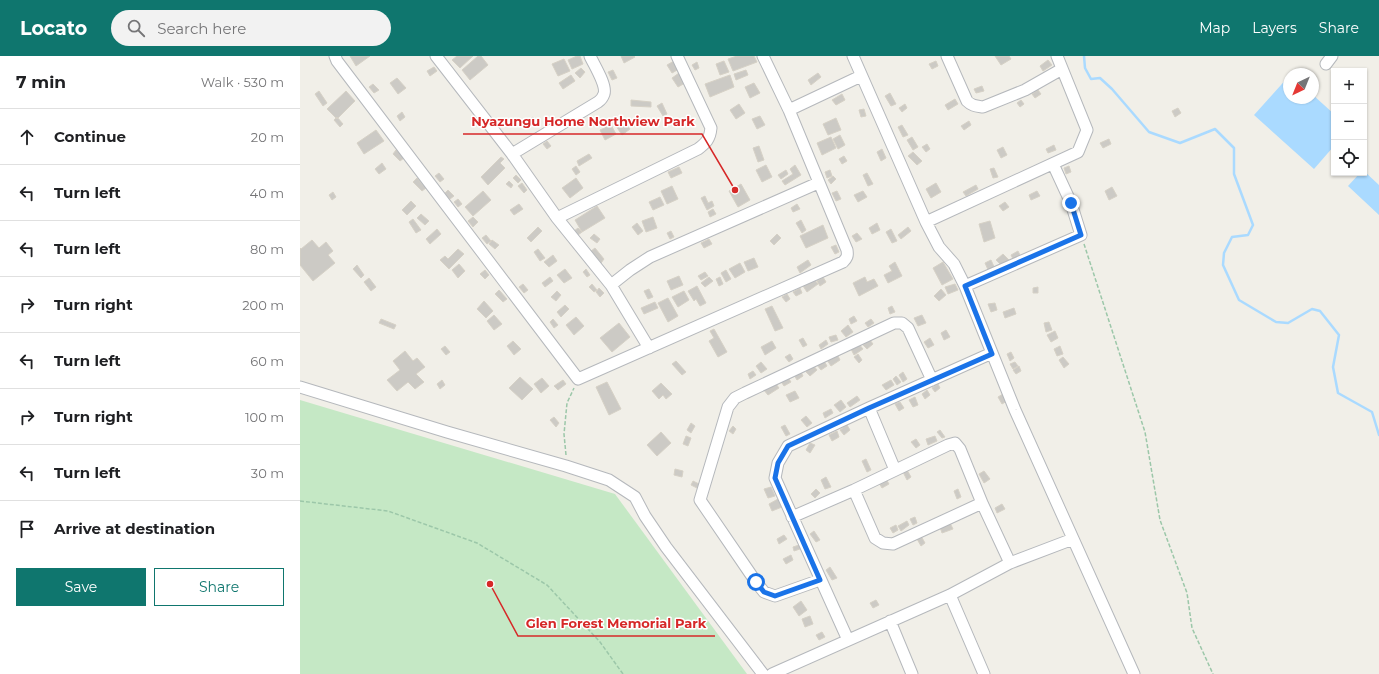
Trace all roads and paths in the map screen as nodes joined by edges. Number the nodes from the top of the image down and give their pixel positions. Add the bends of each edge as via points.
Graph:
1 (335, 56) edge
2 (436, 56) edge
3 (590, 56) edge
4 (677, 56) edge
5 (763, 56) edge
6 (853, 56) edge
7 (946, 56) edge
8 (1057, 56) edge
9 (1062, 69) junction
10 (861, 76) junction
11 (789, 110) junction
12 (512, 154) junction
13 (1053, 164) junction
14 (818, 183) junction
15 (557, 218) junction
16 (926, 222) junction
17 (1081, 235) junction
18 (611, 285) junction
19 (965, 286) junction
20 (649, 348) junction
21 (992, 354) junction
22 (578, 379) junction
23 (932, 380) junction
24 (300, 387) edge
25 (869, 408) junction
26 (566, 466) junction
27 (895, 470) junction
28 (854, 490) junction
29 (300, 501) edge
30 (982, 503) junction
31 (792, 517) junction
32 (1073, 539) junction
33 (1010, 563) junction
34 (820, 580) junction
35 (950, 595) junction
36 (890, 621) junction
37 (848, 640) junction
38 (623, 674) edge
39 (763, 674) edge
40 (772, 674) edge
41 (912, 674) edge
42 (984, 674) edge
43 (1134, 674) edge
44 (1213, 674) edge

1 - 22 street
2 - 12 street
3 - 12 street via 605,87 602,98
4 - 15 street via 711,128 706,143
5 - 11 street
6 - 10 street
7 - 9 street via 967,101 971,105 982,107 1025,90
8 - 9 street
9 - 13 street via 1087,130 1078,152
10 - 11 street
10 - 16 street
11 - 14 street
12 - 15 street
13 - 16 street
13 - 17 street via 1071,203
14 - 18 street via 650,257
14 - 20 street via 847,250 848,256 843,262
15 - 18 street
16 - 19 street via 939,247 954,264
17 - 19 street
17 - 44 path via 1145,432 1160,520 1187,592 1192,628
18 - 20 street
19 - 21 street
20 - 22 street
21 - 23 street
21 - 32 street
22 - 26 path via 567,403 564,434
23 - 25 street
23 - 34 street via 908,328 902,323 894,323 740,395 728,407 700,500 764,592 775,596
24 - 26 street
25 - 27 street
25 - 31 street via 788,446 778,463 775,478
26 - 39 street via 609,480 635,498 666,547
27 - 28 street
27 - 30 street via 955,443 960,449
28 - 30 street via 875,538 883,543 893,544
28 - 31 street
29 - 38 path via 388,511 477,543 547,585 600,642
30 - 33 street
31 - 34 street
32 - 33 street
32 - 43 street
33 - 35 street
34 - 37 street
35 - 36 street
35 - 42 street
36 - 37 street
36 - 41 street
37 - 40 street

